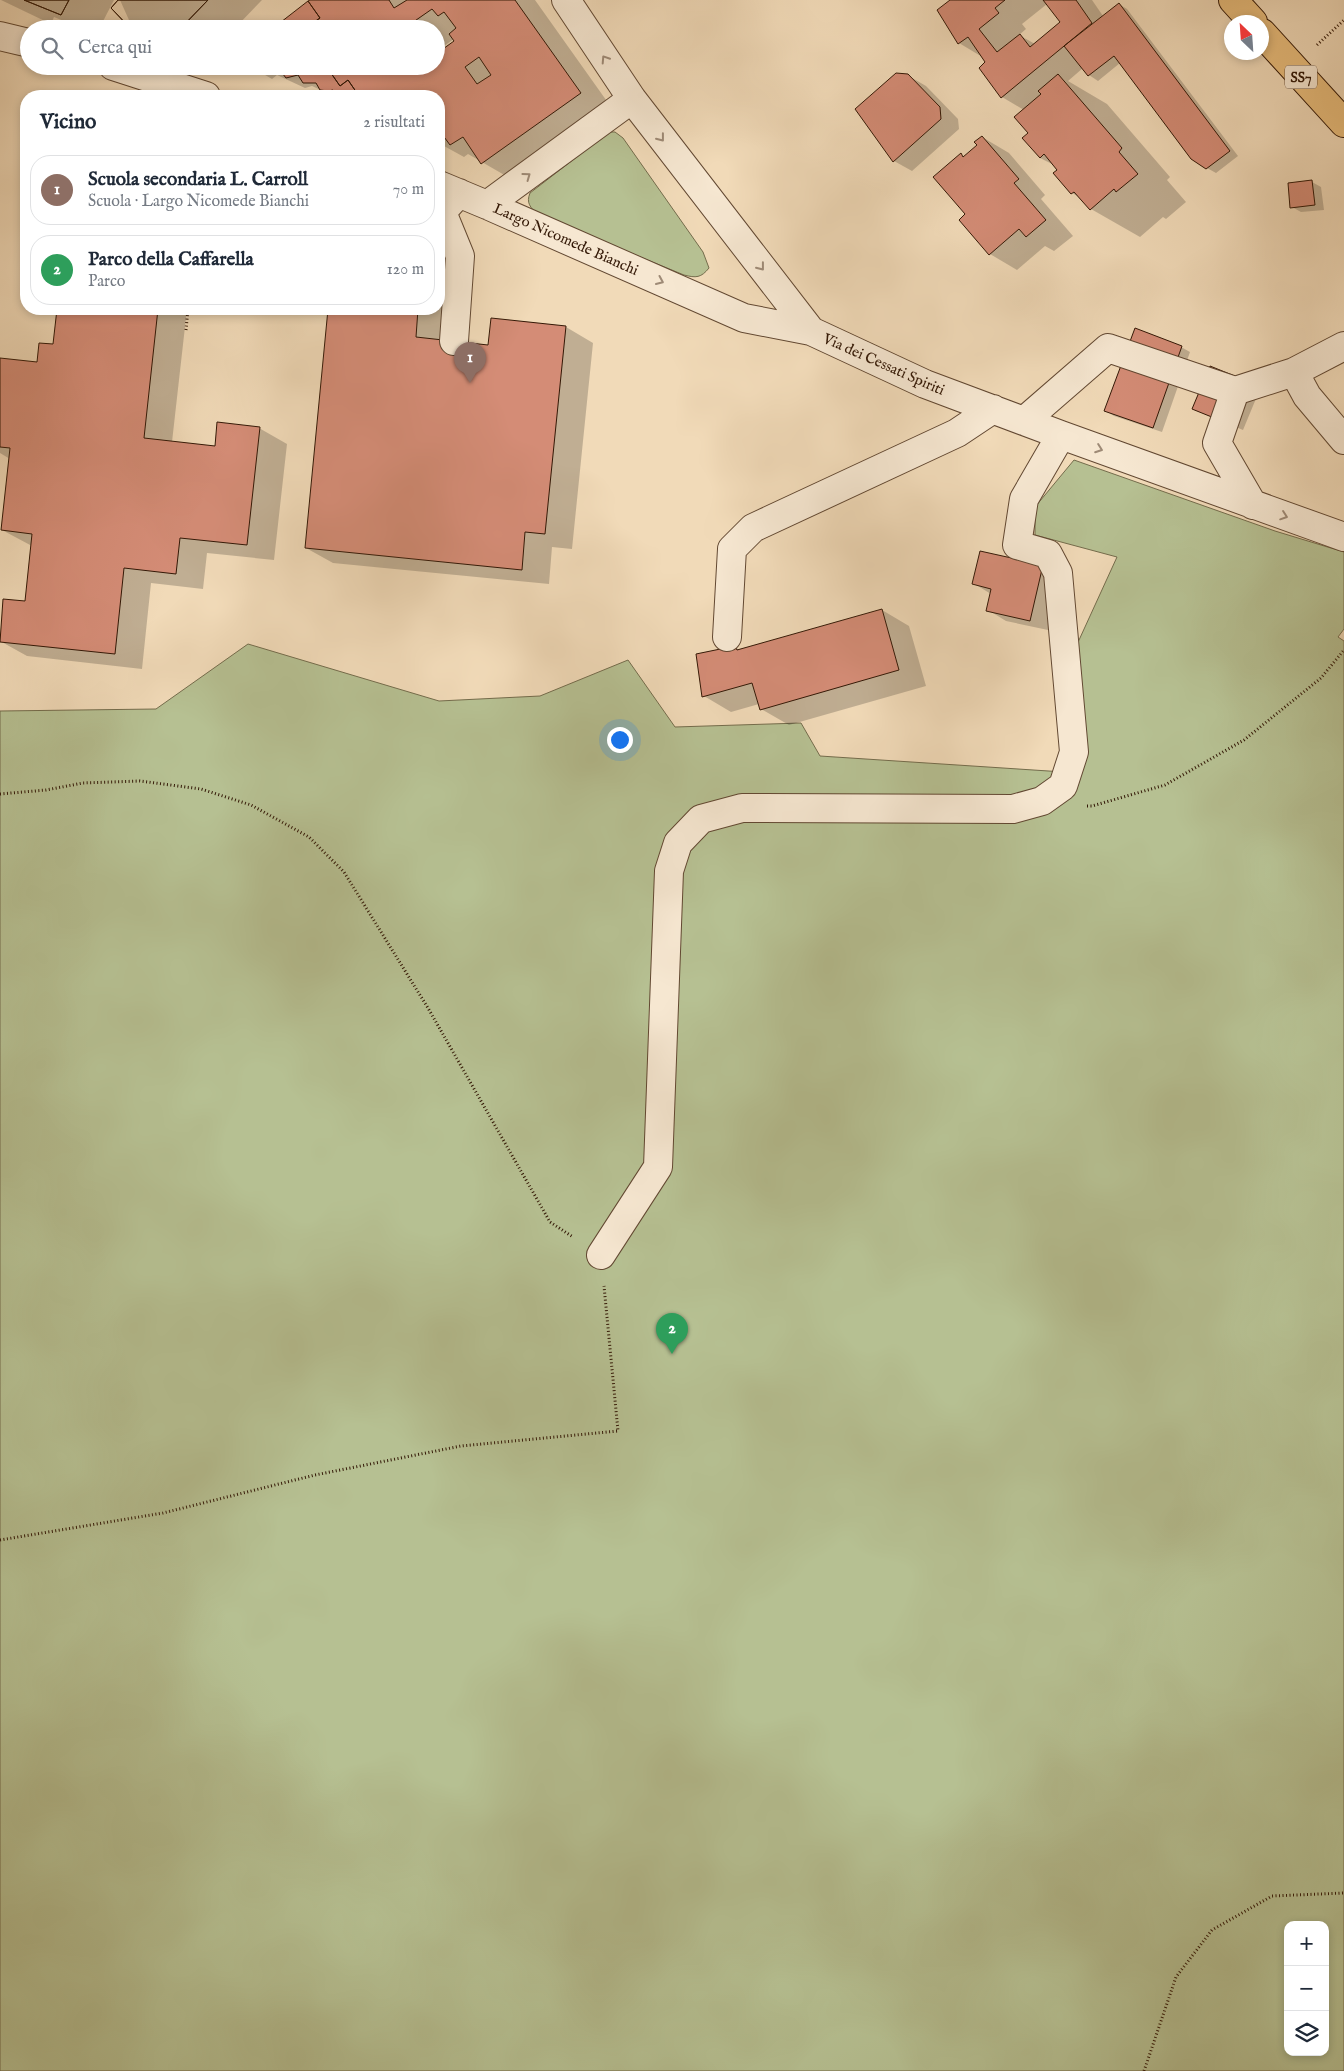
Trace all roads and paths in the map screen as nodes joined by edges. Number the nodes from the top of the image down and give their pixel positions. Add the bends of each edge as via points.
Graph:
1 (566, 0) edge
2 (1344, 20) edge
3 (0, 36) edge
4 (1269, 40) edge
5 (20, 41) edge
6 (1316, 45) dead end
7 (141, 75) edge
8 (187, 90) edge
9 (632, 100) junction
10 (1343, 119) edge
11 (449, 189) edge
12 (445, 202) edge
13 (487, 205) junction
14 (445, 219) edge
15 (187, 315) edge
16 (186, 330) dead end
17 (811, 331) junction
18 (454, 341) dead end
19 (1344, 346) edge
20 (1294, 372) junction
21 (1235, 391) junction
22 (993, 409) junction
23 (1024, 422) junction
24 (1061, 435) junction
25 (1344, 440) edge
26 (1253, 505) junction
27 (1344, 537) edge
28 (727, 637) dead end
29 (1344, 650) edge
30 (0, 794) edge
31 (1042, 802) junction
32 (601, 1255) junction
33 (0, 1540) edge
34 (1344, 1893) edge
35 (1144, 2071) edge

9 -> 1 street, Via dei Cessati Spiriti
2 - 6 path
3 - 5 street
4 - 10 main road, SS7
7 - 8 street
13 -> 9 street, Largo Nicomede Bianchi
9 -> 17 street, Via dei Cessati Spiriti
11 - 12 street
11 - 13 street
13 -> 17 street, Largo Nicomede Bianchi via 744,318
14 - 18 street via 460,256
15 - 16 path
17 - 22 street, Via dei Cessati Spiriti via 925,384
19 - 20 street
20 - 21 street
20 - 25 street via 1307,396
21 - 23 street via 1108,348
21 - 26 street via 1217,443
22 - 23 street, Via dei Cessati Spiriti
22 - 28 street via 956,434 753,528 732,549
23 - 24 street, Via dei Cessati Spiriti
24 -> 26 street, Via dei Cessati Spiriti
24 - 31 street via 1024,500 1017,544 1048,554 1058,573 1074,752 1063,786
26 -> 27 street, Via dei Cessati Spiriti
29 - 31 path via 1321,678 1244,740 1165,785 1092,806
30 - 32 path via 83,783 140,782 201,789 252,805 309,837 344,872 428,1008 550,1222
31 - 32 street via 1013,809 742,808 701,820 678,843 669,871 658,1167
32 - 33 path via 618,1431 461,1446 315,1475 163,1514
34 - 35 path via 1272,1896 1212,1930 1176,1977

